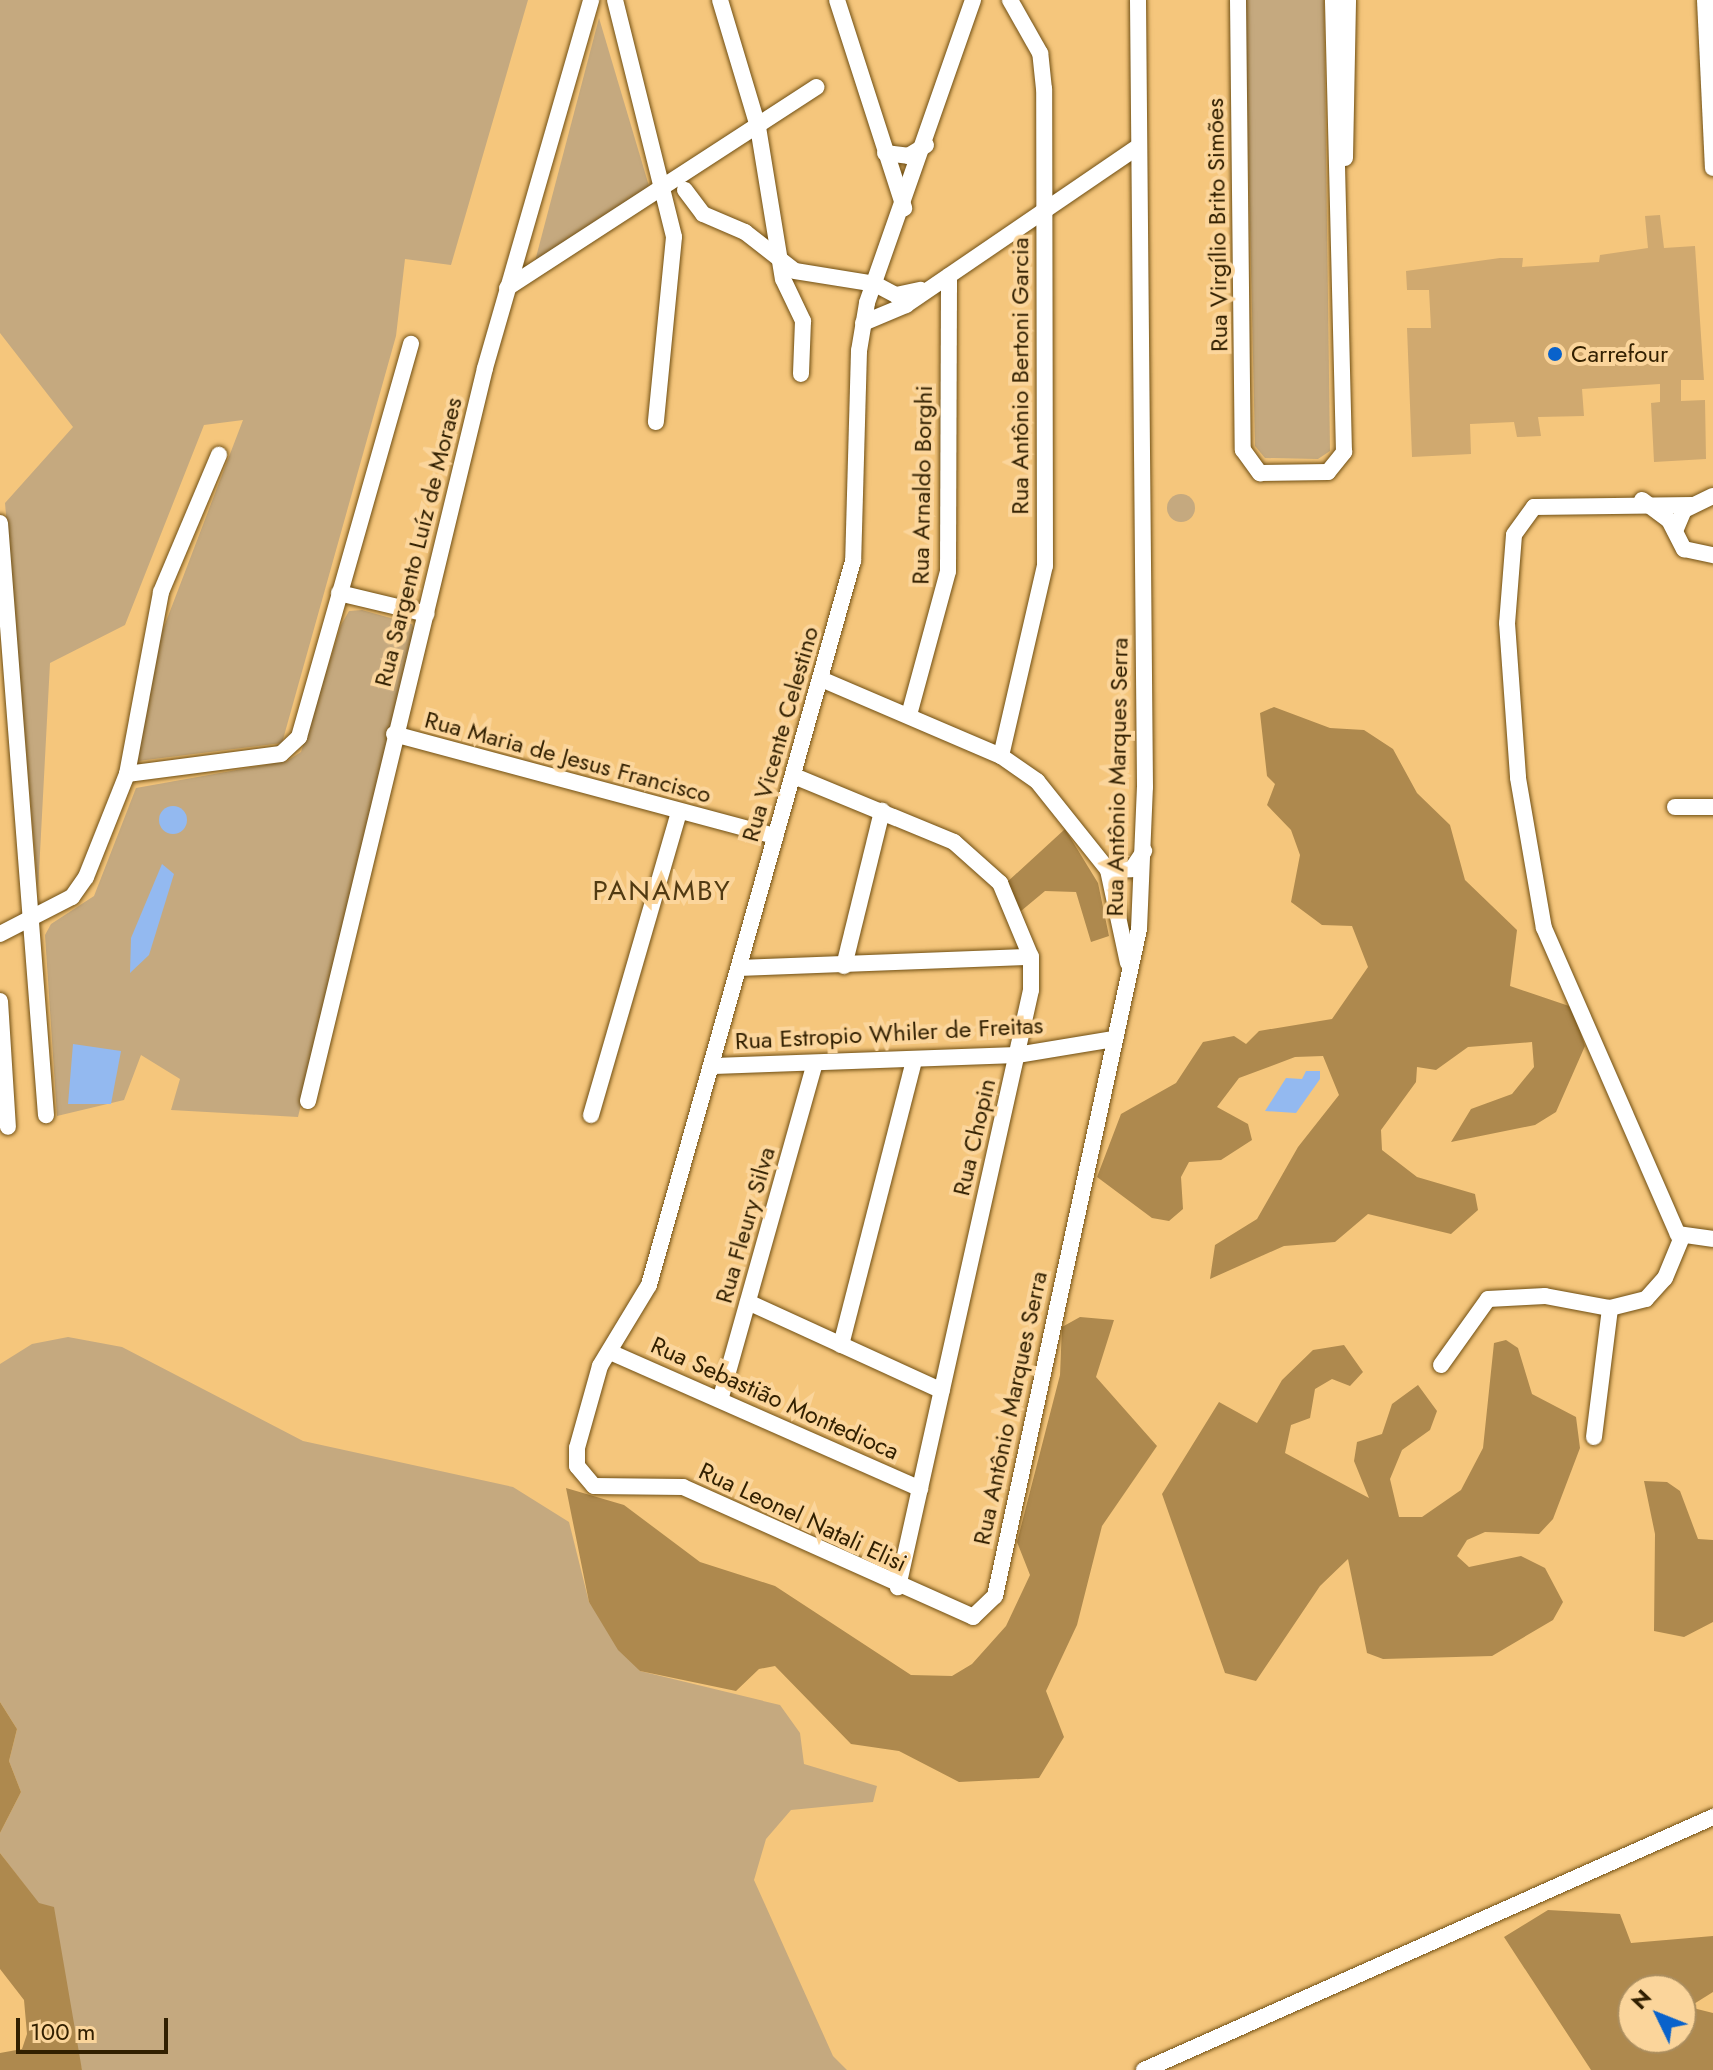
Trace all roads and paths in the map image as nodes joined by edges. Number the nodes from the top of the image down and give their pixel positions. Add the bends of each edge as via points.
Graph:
1 (720, 0) edge
2 (837, 0) edge
3 (973, 0) edge
4 (1010, 0) edge
5 (1238, 0) edge
6 (1333, 0) edge
7 (1348, 0) edge
8 (1705, 0) edge
9 (590, 3) edge
10 (1132, 5) edge
11 (617, 8) edge
12 (817, 87) dead end
13 (758, 127) junction
14 (926, 145) junction
15 (1135, 149) junction
16 (885, 153) junction
17 (1713, 168) edge
18 (685, 190) dead end
19 (660, 191) junction
20 (904, 208) junction
21 (1043, 211) junction
22 (1339, 211) junction
23 (1012, 232) junction
24 (781, 257) junction
25 (1043, 257) junction
26 (949, 276) junction
27 (875, 284) junction
28 (507, 288) junction
29 (925, 290) junction
30 (863, 323) junction
31 (411, 344) dead end
32 (948, 347) junction
33 (801, 374) dead end
34 (656, 422) dead end
35 (219, 455) dead end
36 (1713, 496) edge
37 (1642, 500) junction
38 (1693, 505) junction
39 (0, 524) edge
40 (1675, 531) junction
41 (1713, 555) edge
42 (339, 593) junction
43 (427, 614) junction
44 (821, 679) junction
45 (909, 715) junction
46 (394, 734) junction
47 (1001, 756) junction
48 (127, 774) junction
49 (794, 776) junction
50 (1675, 807) dead end
51 (1713, 807) edge
52 (882, 811) junction
53 (679, 812) junction
54 (776, 836) junction
55 (1144, 851) junction
56 (1108, 870) junction
57 (28, 924) junction
58 (0, 934) edge
59 (1031, 957) junction
60 (844, 966) junction
61 (740, 968) junction
62 (1130, 977) junction
63 (0, 1001) edge
64 (0, 1015) edge
65 (1114, 1039) junction
66 (1017, 1055) junction
67 (914, 1060) junction
68 (714, 1066) junction
69 (814, 1066) junction
70 (308, 1101) dead end
71 (46, 1115) dead end
72 (591, 1115) dead end
73 (8, 1127) dead end
74 (1682, 1237) junction
75 (1713, 1239) edge
76 (748, 1302) junction
77 (1610, 1308) junction
78 (841, 1345) junction
79 (610, 1352) junction
80 (1441, 1365) dead end
81 (942, 1391) junction
82 (721, 1397) junction
83 (1594, 1437) dead end
84 (577, 1466) joint
85 (920, 1489) junction
86 (898, 1587) junction
87 (965, 1617) joint
88 (1713, 1817) edge
89 (1144, 2070) edge

1 - 13 street
2 - 16 street
3 - 14 street, Rua Vicente Celestino
4 - 21 street, Rua Antônio Bertoni Garcia via 1040,53
5 - 22 street, Rua Virgílio Brito Simões via 1243,450 1260,473 1328,472 1344,452
6 - 22 street
7 - 22 street via 1350,101
8 - 17 street
9 - 11 street
9 - 28 street, Rua Sargento Luíz de Moraes
10 - 15 street, Rua Antônio Marques Serra
11 - 19 street
12 - 13 street
13 - 19 street
13 - 24 street
14 - 16 street via 908,156
14 - 20 street, Rua Vicente Celestino
15 - 21 street
15 - 55 street, Rua Antônio Marques Serra
16 - 20 street
18 - 24 street via 703,214
19 - 28 street
19 - 34 street via 675,261
20 - 27 street, Rua Vicente Celestino
21 - 23 street
21 - 25 street, Rua Antônio Bertoni Garcia
23 - 25 street via 1029,238
23 - 26 street
24 - 27 street via 816,279
24 - 33 street via 803,321
25 - 47 street, Rua Antônio Bertoni Garcia via 1045,566
26 - 29 street
26 - 32 street, Rua Arnaldo Borghi
27 - 29 street via 896,295
27 - 30 street, Rua Vicente Celestino
28 - 43 street, Rua Sargento Luíz de Moraes
29 - 30 street
29 - 32 street, Rua Arnaldo Borghi via 941,312
30 - 44 street, Rua Vicente Celestino via 853,561
31 - 42 street
32 - 45 street, Rua Arnaldo Borghi via 948,571
35 - 48 street via 147,638
36 - 38 street
37 - 38 street
37 - 40 street
37 - 74 street via 1534,507 1517,523 1509,680 1544,928
38 - 40 street
39 - 57 street
40 - 41 street via 1692,555
42 - 43 street
42 - 48 street via 299,737 287,753
43 - 46 street, Rua Sargento Luíz de Moraes
44 - 45 street
44 - 49 street, Rua Vicente Celestino
45 - 47 street
46 - 53 street, Rua Maria de Jesus Francisco
46 - 70 street, Rua Sargento Luíz de Moraes
47 - 56 street via 1056,800
48 - 57 street via 80,887
49 - 52 street, Rua Chopin
49 - 54 street, Rua Vicente Celestino
50 - 51 street
52 - 59 street, Rua Chopin via 954,842 981,863 1017,911
52 - 60 street
53 - 54 street, Rua Maria de Jesus Francisco
53 - 72 street
54 - 61 street, Rua Vicente Celestino
55 - 56 street via 1132,869
55 - 62 street, Rua Antônio Marques Serra
56 - 62 street
57 - 58 street
57 - 71 street
59 - 60 street
59 - 66 street, Rua Chopin
60 - 61 street
61 - 68 street, Rua Vicente Celestino
62 - 65 street, Rua Antônio Marques Serra
63 - 64 street
64 - 73 street
65 - 66 street, Rua Estropio Whiler de Freitas
65 - 87 street, Rua Antônio Marques Serra via 995,1596 979,1615
66 - 67 street, Rua Estropio Whiler de Freitas
66 - 81 street, Rua Chopin
67 - 69 street, Rua Estropio Whiler de Freitas
67 - 78 street
68 - 69 street, Rua Estropio Whiler de Freitas
68 - 79 street, Rua Vicente Celestino via 649,1285
69 - 76 street, Rua Fleury Silva
74 - 75 street
74 - 77 street via 1657,1290
76 - 78 street
76 - 82 street, Rua Fleury Silva
77 - 80 street via 1545,1296 1488,1299
77 - 83 street
78 - 81 street
79 - 82 street, Rua Sebastião Montedioca
79 - 84 street, Rua Vicente Celestino via 592,1386
81 - 85 street, Rua Chopin
82 - 85 street, Rua Sebastião Montedioca
84 - 86 street, Rua Leonel Natali Elisi via 586,1481 609,1490 683,1487
85 - 86 street, Rua Chopin
86 - 87 street, Rua Leonel Natali Elisi
88 - 89 street

